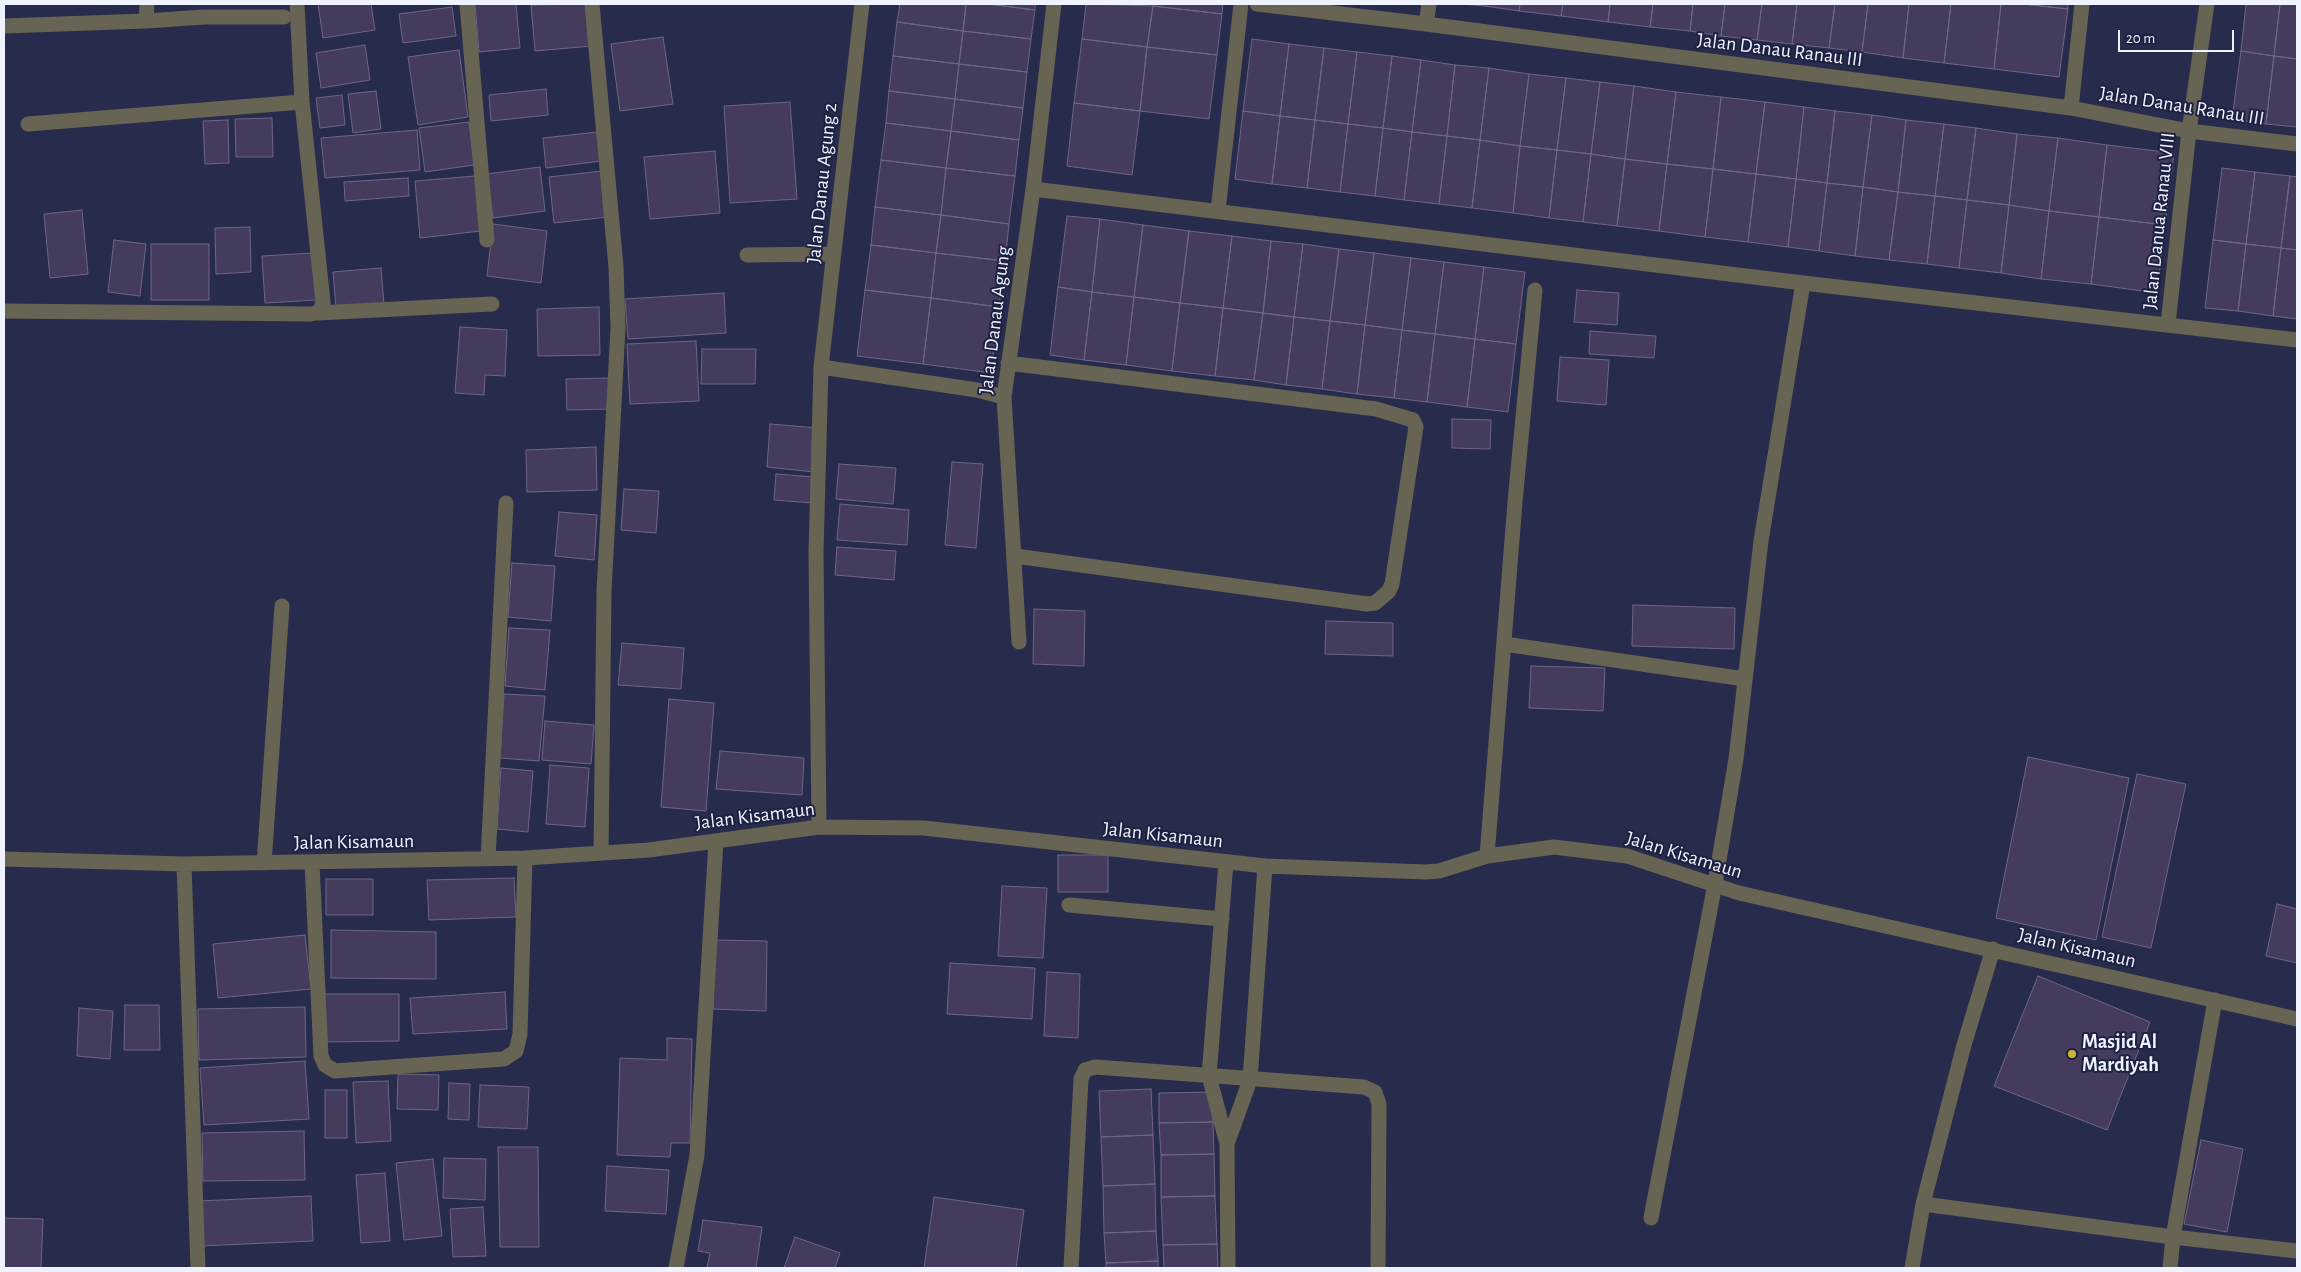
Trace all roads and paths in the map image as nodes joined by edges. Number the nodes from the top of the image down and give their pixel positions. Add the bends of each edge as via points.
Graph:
1 (147, 4) edge
2 (297, 4) edge
3 (467, 4) edge
4 (592, 4) edge
5 (862, 4) edge
6 (1054, 4) edge
7 (1241, 4) edge
8 (1257, 4) edge
9 (1429, 4) edge
10 (2082, 4) edge
11 (2206, 4) edge
12 (204, 10) edge
13 (284, 16) dead end
14 (146, 21) junction
15 (1426, 24) junction
16 (4, 26) edge
17 (302, 102) junction
18 (2071, 108) junction
19 (28, 124) dead end
20 (2189, 130) junction
21 (2297, 144) edge
22 (1033, 189) junction
23 (1218, 211) junction
24 (487, 240) dead end
25 (834, 254) junction
26 (747, 255) dead end
27 (1803, 283) junction
28 (1535, 290) dead end
29 (492, 304) dead end
30 (4, 311) edge
31 (318, 313) junction
32 (2168, 324) junction
33 (2297, 340) edge
34 (1008, 363) junction
35 (821, 367) junction
36 (1004, 397) junction
37 (506, 503) dead end
38 (1015, 556) junction
39 (282, 606) dead end
40 (1019, 642) dead end
41 (1504, 644) junction
42 (1745, 679) junction
43 (819, 827) junction
44 (716, 841) junction
45 (601, 853) junction
46 (1487, 856) junction
47 (525, 858) junction
48 (4, 859) edge
49 (488, 859) junction
50 (1226, 862) junction
51 (264, 863) junction
52 (312, 863) junction
53 (184, 864) junction
54 (1265, 866) junction
55 (1715, 884) junction
56 (1069, 905) dead end
57 (1222, 919) junction
58 (1993, 950) junction
59 (2216, 1000) junction
60 (2297, 1019) edge
61 (1209, 1076) junction
62 (1250, 1080) junction
63 (1227, 1144) junction
64 (1923, 1204) junction
65 (1651, 1218) dead end
66 (2173, 1237) junction
67 (2297, 1251) edge
68 (198, 1268) edge
69 (676, 1268) edge
70 (1072, 1268) edge
71 (1228, 1268) edge
72 (1378, 1268) edge
73 (1912, 1268) edge
74 (2170, 1268) edge

1 - 14 street
2 - 17 street
3 - 24 street
4 - 45 street via 616,267 618,328 604,591
5 - 25 street, Jalan Danau Agung 2
6 - 22 street, Jalan Danau Agung
7 - 23 street
8 - 15 street, Jalan Danau Ranau III
9 - 15 street
10 - 18 street
11 - 20 street, Jalan Danua Ranau VIII
12 - 13 street
12 - 14 street
14 - 16 street
15 - 18 street, Jalan Danau Ranau III
17 - 19 street
17 - 31 street via 323,302
18 - 20 street, Jalan Danau Ranau III
20 - 21 street, Jalan Danau Ranau III
20 - 32 street, Jalan Danua Ranau VIII
22 - 23 street
22 - 34 street, Jalan Danau Agung
23 - 27 street
25 - 26 street
25 - 35 street, Jalan Danau Agung 2
27 - 32 street
27 - 42 street via 1760,541
28 - 41 street
29 - 31 street
30 - 31 street
32 - 33 street
34 - 36 street, Jalan Danau Agung
34 - 38 street via 1376,410 1413,420 1416,427 1392,584 1386,595 1375,603
35 - 36 street via 978,390
35 - 43 street, Jalan Danau Agung 2 via 816,552
36 - 38 street, Jalan Danau Agung
37 - 49 street
38 - 40 street, Jalan Danau Agung
39 - 51 street
41 - 42 street
41 - 46 street
42 - 55 street via 1736,759
43 - 44 street, Jalan Kisamaun
43 - 50 street, Jalan Kisamaun via 924,828
44 - 45 street, Jalan Kisamaun
44 - 69 street via 697,1155
45 - 47 street, Jalan Kisamaun
46 - 54 street, Jalan Kisamaun via 1426,872
46 - 55 street, Jalan Kisamaun via 1554,847 1627,856
47 - 49 street, Jalan Kisamaun
47 - 52 street via 520,1034 516,1052 504,1059 335,1071 325,1065 321,1056
48 - 53 street, Jalan Kisamaun
49 - 52 street, Jalan Kisamaun
50 - 54 street, Jalan Kisamaun
50 - 57 street
51 - 52 street, Jalan Kisamaun
51 - 53 street, Jalan Kisamaun
53 - 68 street
54 - 62 street
55 - 58 street, Jalan Kisamaun via 1739,893
55 - 65 street
56 - 57 street
57 - 61 street
58 - 59 street, Jalan Kisamaun
58 - 64 street via 1964,1045
59 - 60 street, Jalan Kisamaun
59 - 66 street
61 - 62 street
61 - 63 street
61 - 70 street via 1085,1070 1081,1079
62 - 63 street
62 - 72 street via 1364,1087 1375,1092 1379,1104
63 - 71 street
64 - 66 street
64 - 73 street
66 - 67 street
66 - 74 street

